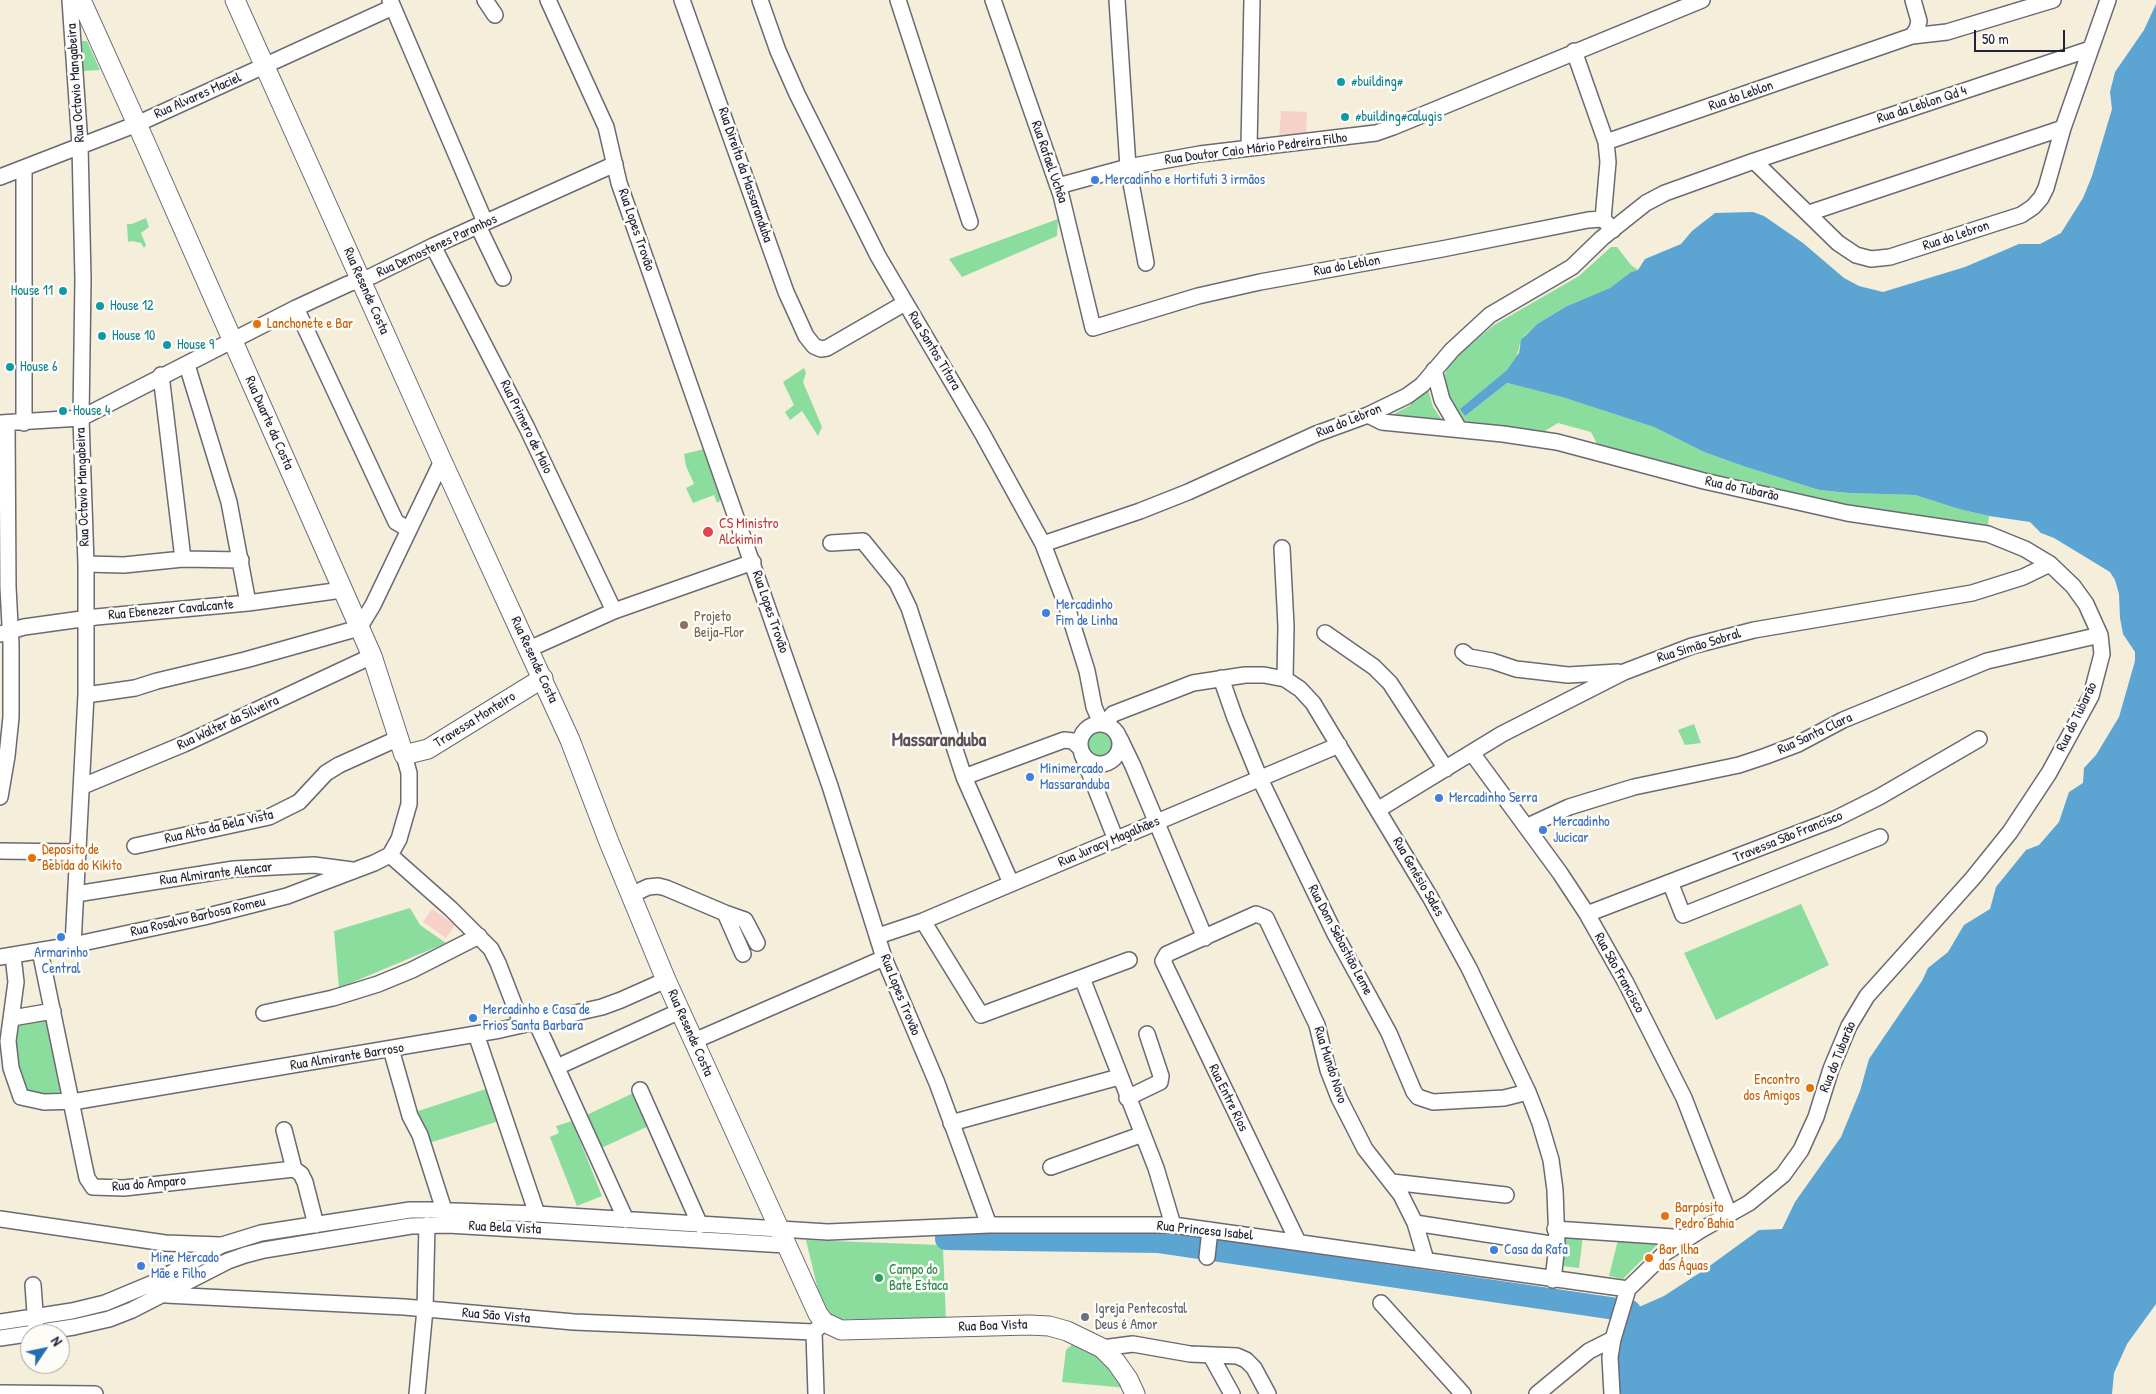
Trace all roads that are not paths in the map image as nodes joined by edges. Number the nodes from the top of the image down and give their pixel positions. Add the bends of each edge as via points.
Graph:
1 (70, 0) edge
2 (80, 0) edge
3 (235, 0) edge
4 (485, 0) edge
5 (548, 0) edge
6 (682, 0) edge
7 (760, 0) edge
8 (898, 0) edge
9 (993, 0) edge
10 (1117, 0) edge
11 (1252, 0) edge
12 (1702, 0) edge
13 (1913, 0) edge
14 (2052, 0) edge
15 (2108, 0) edge
16 (391, 3) edge
17 (495, 14) dead end
18 (1912, 36) junction
19 (2090, 49) junction
20 (1574, 52) junction
21 (265, 66) junction
22 (137, 124) junction
23 (2063, 128) junction
24 (1606, 142) junction
25 (80, 145) junction
26 (1249, 147) junction
27 (1754, 161) junction
28 (615, 164) junction
29 (1128, 167) junction
30 (24, 168) junction
31 (0, 178) edge
32 (1058, 186) junction
33 (1809, 213) junction
34 (970, 222) dead end
35 (482, 224) junction
36 (1608, 224) junction
37 (433, 246) junction
38 (1146, 263) dead end
39 (504, 278) dead end
40 (361, 279) junction
41 (905, 303) junction
42 (296, 308) junction
43 (1093, 328) joint
44 (232, 341) junction
45 (187, 365) junction
46 (1434, 370) junction
47 (162, 375) junction
48 (1368, 415) junction
49 (81, 418) junction
50 (24, 422) junction
51 (3, 423) edge
52 (1459, 429) junction
53 (442, 461) junction
54 (408, 529) junction
55 (831, 543) dead end
56 (1043, 544) junction
57 (1282, 548) dead end
58 (183, 559) junction
59 (241, 560) junction
60 (753, 562) junction
61 (86, 564) junction
62 (2050, 564) junction
63 (342, 590) junction
64 (248, 603) junction
65 (614, 611) junction
66 (86, 619) junction
67 (359, 628) junction
68 (4, 633) edge
69 (1325, 633) dead end
70 (2100, 635) junction
71 (529, 649) junction
72 (1463, 652) dead end
73 (372, 656) junction
74 (1624, 672) junction
75 (543, 678) junction
76 (1221, 678) junction
77 (1285, 679) junction
78 (86, 696) junction
79 (1098, 724) junction
80 (1120, 739) junction
81 (1980, 740) dead end
82 (1339, 745) junction
83 (402, 747) junction
84 (1078, 748) junction
85 (1472, 752) junction
86 (1446, 769) junction
87 (964, 777) junction
88 (1260, 779) junction
89 (82, 786) junction
90 (0, 797) edge
91 (1378, 809) junction
92 (1156, 822) junction
93 (1528, 826) junction
94 (1880, 837) dead end
95 (1116, 840) junction
96 (135, 846) dead end
97 (0, 851) edge
98 (79, 852) junction
99 (390, 855) junction
100 (356, 871) junction
101 (1670, 882) junction
102 (1011, 883) junction
103 (76, 894) junction
104 (631, 895) junction
105 (725, 912) junction
106 (1587, 914) junction
107 (924, 921) junction
108 (479, 936) junction
109 (878, 936) junction
110 (1205, 938) junction
111 (757, 943) dead end
112 (73, 945) junction
113 (40, 951) junction
114 (743, 954) dead end
115 (7, 956) edge
116 (884, 958) junction
117 (1129, 960) dead end
118 (1082, 978) junction
119 (666, 980) junction
120 (53, 1011) junction
121 (680, 1011) junction
122 (264, 1012) dead end
123 (12, 1018) junction
124 (529, 1024) junction
125 (476, 1034) junction
126 (1147, 1034) dead end
127 (694, 1041) junction
128 (391, 1049) junction
129 (556, 1067) junction
130 (1119, 1077) junction
131 (640, 1090) dead end
132 (1528, 1092) junction
133 (1128, 1098) junction
134 (72, 1101) junction
135 (951, 1123) junction
136 (284, 1130) dead end
137 (1142, 1134) junction
138 (1051, 1167) dead end
139 (294, 1169) junction
140 (1392, 1182) junction
141 (1506, 1195) dead end
142 (444, 1210) junction
143 (537, 1214) junction
144 (1729, 1214) junction
145 (0, 1219) edge
146 (626, 1220) junction
147 (1415, 1223) junction
148 (316, 1224) junction
149 (427, 1225) junction
150 (700, 1225) junction
151 (988, 1225) junction
152 (1173, 1225) junction
153 (1555, 1229) junction
154 (1210, 1230) junction
155 (782, 1238) junction
156 (1688, 1238) junction
157 (1298, 1242) junction
158 (165, 1243) junction
159 (222, 1245) junction
160 (1557, 1245) junction
161 (1206, 1257) dead end
162 (1426, 1260) junction
163 (176, 1270) junction
164 (1553, 1280) junction
165 (33, 1285) dead end
166 (1626, 1294) junction
167 (165, 1295) junction
168 (1381, 1302) dead end
169 (425, 1309) junction
170 (35, 1317) junction
171 (0, 1322) edge
172 (36, 1324) edge
173 (819, 1327) junction
174 (70, 1328) edge
175 (20, 1335) edge
176 (0, 1338) edge
177 (1613, 1338) junction
178 (1102, 1348) junction
179 (1211, 1356) junction
180 (0, 1393) edge
181 (95, 1394) edge
182 (418, 1394) edge
183 (816, 1394) edge
184 (1136, 1394) edge
185 (1232, 1394) edge
186 (1268, 1394) edge
187 (1463, 1394) edge
188 (1537, 1394) edge
189 (1612, 1394) edge

1 - 25 street, Rua Octavio Mangabeira
2 - 22 main road, Rua Duarte da Costa
3 - 21 main road, Rua Resende Costa
4 - 17 street
5 - 28 street, Rua Lopes Trovão via 606,127
6 - 41 street, Rua Direita da Massaranduba via 786,292 814,346 827,348
7 - 41 street, Rua Santos Titara via 778,51 817,135
8 - 34 street
9 - 32 street, Rua Rafael Uchôa
10 - 29 street
11 - 26 street
12 - 20 street, Rua Doutor Caio Mário Pedreira Filho
13 - 18 street via 1919,21
14 - 18 street, Rua do Leblon via 1948,32
15 - 19 street, Rua do Lebron
16 - 21 street, Rua Alvares Maciel
16 - 35 street
18 - 24 street, Rua do Leblon
19 - 23 street, Rua do Lebron
19 - 27 street, Rua da Leblon Qd 4
20 - 24 street
20 - 26 street, Rua Doutor Caio Mário Pedreira Filho via 1394,128 1376,133
21 - 22 street, Rua Alvares Maciel
21 - 40 main road, Rua Resende Costa
22 - 25 street, Rua Alvares Maciel
22 - 44 main road, Rua Duarte da Costa
23 - 33 street
23 - 33 street, Rua do Lebron via 2041,198 2021,215 1890,257 1871,259 1856,255 1838,243
24 - 36 street
25 - 30 street, Rua Alvares Maciel
25 - 49 street, Rua Octavio Mangabeira via 83,279
26 - 29 street, Rua Doutor Caio Mário Pedreira Filho
27 - 33 street, Rua do Lebron
27 - 36 street, Rua da Leblon Qd 4 via 1665,193
28 - 35 street, Rua Demostenes Paranhos
28 - 60 street, Rua Lopes Trovão
29 - 32 street, Rua Doutor Caio Mário Pedreira Filho
29 - 38 street
30 - 31 street, Rua Alvares Maciel
30 - 50 street
32 - 43 street, Rua Rafael Uchôa
35 - 37 street, Rua Demostenes Paranhos
35 - 39 street
36 - 43 street, Rua do Leblon via 1588,220 1229,288
36 - 46 street, Rua do Lebron via 1572,267 1490,315
37 - 40 street, Rua Demostenes Paranhos
37 - 65 street, Rua Primero de Maio via 527,428
40 - 42 street, Rua Demostenes Paranhos
40 - 53 main road, Rua Resende Costa
41 - 56 street, Rua Santos Titara via 987,431
42 - 44 street, Rua Demostenes Paranhos
42 - 54 street via 396,522
44 - 45 street, Rua Demostenes Paranhos
44 - 63 main road, Rua Duarte da Costa
45 - 47 street, Rua Demostenes Paranhos
45 - 59 street via 229,502
46 - 48 street, Rua do Lebron via 1407,396
46 - 52 street via 1442,400
47 - 49 street, Rua Demostenes Paranhos
47 - 58 street
48 - 52 street, Rua do Tubarão via 1382,422
48 - 56 street, Rua do Lebron via 1316,434 1148,508
49 - 50 street
49 - 61 street, Rua Octavio Mangabeira
50 - 51 street
51 - 68 street
52 - 62 street, Rua do Tubarão via 1557,442 1704,481 1848,513 1988,534
53 - 54 street
53 - 71 main road, Rua Resende Costa
54 - 67 street
55 - 87 street via 863,542 897,583 909,608
56 - 79 street, Rua Santos Titara via 1087,672
57 - 77 street
58 - 59 street
58 - 61 street via 124,565
59 - 64 street
60 - 65 street
60 - 109 street, Rua Lopes Trovão
61 - 66 street, Rua Octavio Mangabeira
62 - 70 street, Rua do Tubarão via 2086,604
62 - 74 street, Rua Simão Sobral via 2023,577 1972,593 1720,637
63 - 64 street, Rua Ebenezer Cavalcante
63 - 67 main road, Rua Duarte da Costa
64 - 66 street, Rua Ebenezer Cavalcante
65 - 71 street
66 - 68 street, Rua Ebenezer Cavalcante via 24,627
66 - 78 street, Rua Octavio Mangabeira
67 - 73 main road, Rua Duarte da Costa
67 - 78 street via 135,688
68 - 90 street via 11,644 12,717
69 - 86 street via 1374,667 1390,683
70 - 93 street, Rua Santa Clara via 1987,661 1842,720 1774,753 1739,765 1634,787 1569,807
70 - 144 street, Rua do Tubarão via 2102,654 2091,696 2031,803 1973,878 1867,996 1848,1026 1816,1117 1800,1150 1782,1175 1749,1203
71 - 75 main road, Rua Resende Costa
72 - 74 street via 1469,657 1529,671 1568,675
73 - 83 main road, Rua Duarte da Costa
73 - 89 street, Rua Walter da Silveira via 184,744
74 - 85 street, Rua Simão Sobral
75 - 83 main road, Travessa Monteiro via 428,749
75 - 104 main road, Rua Resende Costa
76 - 77 street, Rua Genésio Sales via 1264,675
76 - 79 street, Rua Genésio Sales via 1193,682 1113,714
76 - 88 street, Rua Dom Sebastião Leme
77 - 82 street, Rua Genésio Sales via 1313,703
78 - 89 street, Rua Octavio Mangabeira
79 - 80 street via 1112,728
79 - 84 street via 1082,735
80 - 84 street via 1118,754 1107,764 1092,763
80 - 92 street
81 - 101 street, Travessa Sāo Francisco via 1835,819
82 - 88 street, Rua Juracy Magalhães
82 - 91 street, Rua Genésio Sales
83 - 96 street, Rua Alto da Bela Vista via 339,765 326,773 299,802 269,817
83 - 99 street, Rua Duarte da Costa via 409,773 409,804 399,839
84 - 87 street via 1064,740
84 - 95 street
85 - 86 street, Rua Simão Sobral
85 - 93 street, Rua São Francisco
86 - 91 street, Rua Simão Sobral
87 - 102 street
88 - 92 street, Rua Juracy Magalhães
88 - 132 street, Rua Dom Sebastião Leme via 1327,918 1389,1033 1418,1097 1433,1102 1481,1100
89 - 98 street, Rua Octavio Mangabeira
91 - 132 street, Rua Genésio Sales via 1470,968
92 - 95 street, Rua Juracy Magalhães
92 - 110 street
93 - 106 street, Rua São Francisco
94 - 101 street via 1683,915
95 - 102 street, Rua Juracy Magalhães
97 - 98 street
98 - 103 street, Rua Octavio Mangabeira
99 - 100 street, Rua Rosalvo Barbosa Romeu
99 - 108 street
100 - 103 street, Rua Almirante Alencar via 314,865 234,869
100 - 112 street, Rua Rosalvo Barbosa Romeu via 286,896
101 - 106 street, Travessa Sāo Francisco
102 - 107 street, Rua Juracy Magalhães
103 - 112 street, Rua Octavio Mangabeira
104 - 105 street via 658,886
104 - 119 main road, Rua Resende Costa
105 - 111 street via 745,920
105 - 114 street
106 - 144 street, Rua São Francisco via 1684,1098
107 - 109 street, Rua Juracy Magalhães
107 - 118 street via 981,1015
108 - 122 street via 378,984 333,998
108 - 124 street via 491,949
109 - 116 street, Rua Lopes Trovão
110 - 140 street, Rua Mundo Novo via 1256,914 1266,918 1317,1025 1342,1106 1366,1149
110 - 157 street, Rua Entre Rios via 1167,954 1164,967
112 - 113 street, Rua Rosalvo Barbosa Romeu
113 - 115 street, Rua Rosalvo Barbosa Romeu
113 - 120 street
115 - 123 street via 16,982
116 - 127 street
116 - 135 street, Rua Lopes Trovão via 938,1083
117 - 118 street
118 - 130 street
119 - 121 main road, Rua Resende Costa
119 - 124 street, Rua Almirante Barroso via 602,1007
120 - 123 street
120 - 134 street
121 - 127 main road, Rua Resende Costa
121 - 129 street
123 - 134 street, Rua Almirante Barroso via 8,1041 11,1068 21,1097 44,1102
124 - 125 street, Rua Almirante Barroso
124 - 129 street
125 - 128 street, Rua Almirante Barroso
125 - 143 street
126 - 133 street via 1161,1076 1160,1082
127 - 155 main road, Rua Resende Costa
128 - 134 street, Rua Almirante Barroso
128 - 142 street via 410,1116 420,1135
129 - 146 street
130 - 133 street
130 - 135 street
131 - 150 street
132 - 153 street, Rua Genésio Sales via 1551,1160
133 - 137 street
134 - 139 street, Rua do Amparo via 87,1178 93,1187 124,1188
135 - 151 street, Rua Lopes Trovão
136 - 139 street
137 - 138 street
137 - 152 street
139 - 148 street via 305,1182
140 - 141 street
140 - 147 street, Rua Mundo Novo
142 - 143 street, Rua Bela Vista
142 - 148 street, Rua Bela Vista via 410,1210
143 - 146 street, Rua Bela Vista
144 - 156 street, Rua do Tubarão
145 - 158 street
146 - 150 street, Rua Bela Vista
147 - 160 street
147 - 162 street, Rua Mundo Novo
148 - 159 street, Rua Bela Vista via 260,1233
149 - 155 street, Rua Bela Vista
149 - 167 street, Rua Bela Vista via 264,1250 228,1261
149 - 169 street
150 - 155 street, Rua Bela Vista
151 - 152 street, Rua Princesa Isabel
151 - 155 street, Rua Princesa Isabel via 828,1232
152 - 154 street, Rua Princesa Isabel
153 - 156 street
153 - 160 street, Rua Genésio Sales
154 - 157 street, Rua Princesa Isabel
154 - 161 street
155 - 173 main road, Rua Resende Costa via 813,1306
156 - 166 street, Rua do Tubarão via 1665,1253
157 - 162 street, Rua Princesa Isabel
158 - 159 street
158 - 163 street via 171,1251
159 - 163 street
160 - 164 street, Rua Genésio Sales
162 - 164 street, Rua Princesa Isabel
163 - 170 street via 105,1303
164 - 166 street, Rua Princesa Isabel
165 - 170 street
166 - 177 street
167 - 169 street, Rua São Vista
167 - 174 street, Rua Bela Vista via 109,1319
168 - 187 street
169 - 173 street, Rua São Vista via 574,1322
169 - 182 street
170 - 171 street
170 - 172 street
173 - 178 main road, Rua Boa Vista via 841,1330 1049,1326
173 - 183 street
175 - 176 street, Rua Bela Vista
177 - 188 street via 1589,1351
177 - 189 street via 1610,1357
178 - 179 street via 1133,1344
178 - 184 main road, Rua Boa Vista via 1116,1362
179 - 185 street
179 - 186 street via 1228,1355 1246,1360
180 - 181 street

